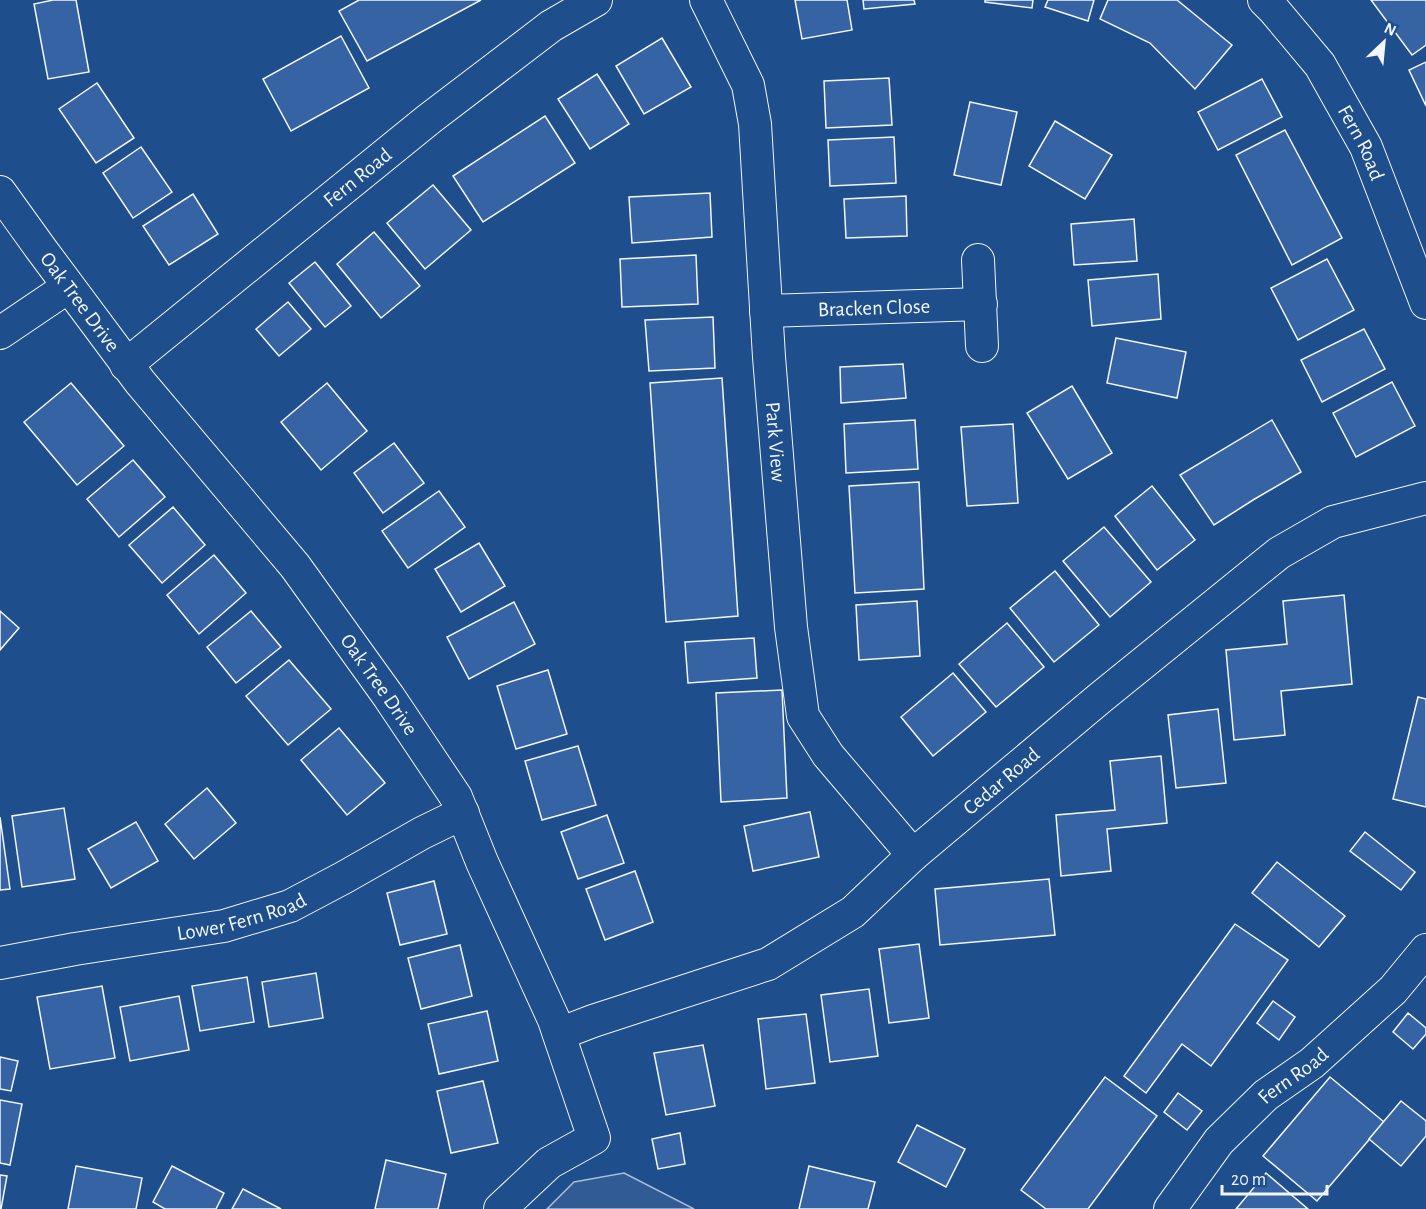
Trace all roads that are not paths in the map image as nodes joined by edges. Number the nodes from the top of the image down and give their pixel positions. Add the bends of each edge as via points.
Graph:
1 (596, 0) edge
2 (706, 0) edge
3 (1264, 0) edge
4 (0, 192) edge
5 (978, 260) dead end
6 (68, 287) junction
7 (1426, 303) edge
8 (981, 304) junction
9 (766, 311) junction
10 (0, 333) edge
11 (982, 346) dead end
12 (126, 365) junction
13 (1426, 498) edge
14 (463, 813) junction
15 (913, 855) junction
16 (1426, 950) edge
17 (0, 963) edge
18 (559, 1034) junction
19 (500, 1209) edge
20 (1170, 1209) edge

1 - 12 street, Fern Road via 551,26 429,119
2 - 9 street, Park View via 748,85 755,124
3 - 7 street, Fern Road via 1320,65 1366,147
4 - 6 street, Oak Tree Drive
5 - 8 street
6 - 10 street
6 - 12 street, Oak Tree Drive
8 - 9 street, Bracken Close
8 - 11 street
9 - 15 street, Park View via 791,627 803,716 828,755
12 - 14 street, Oak Tree Drive via 295,566 389,697
13 - 15 street, Cedar Road via 1334,522 1279,553
14 - 17 street, Lower Fern Road via 290,906 224,926
14 - 18 street, Oak Tree Drive
15 - 18 street, Cedar Road via 853,912 768,964
16 - 20 street, Fern Road via 1393,990 1312,1063 1266,1095 1219,1142
18 - 19 street, Oak Tree Drive via 594,1138 549,1163

